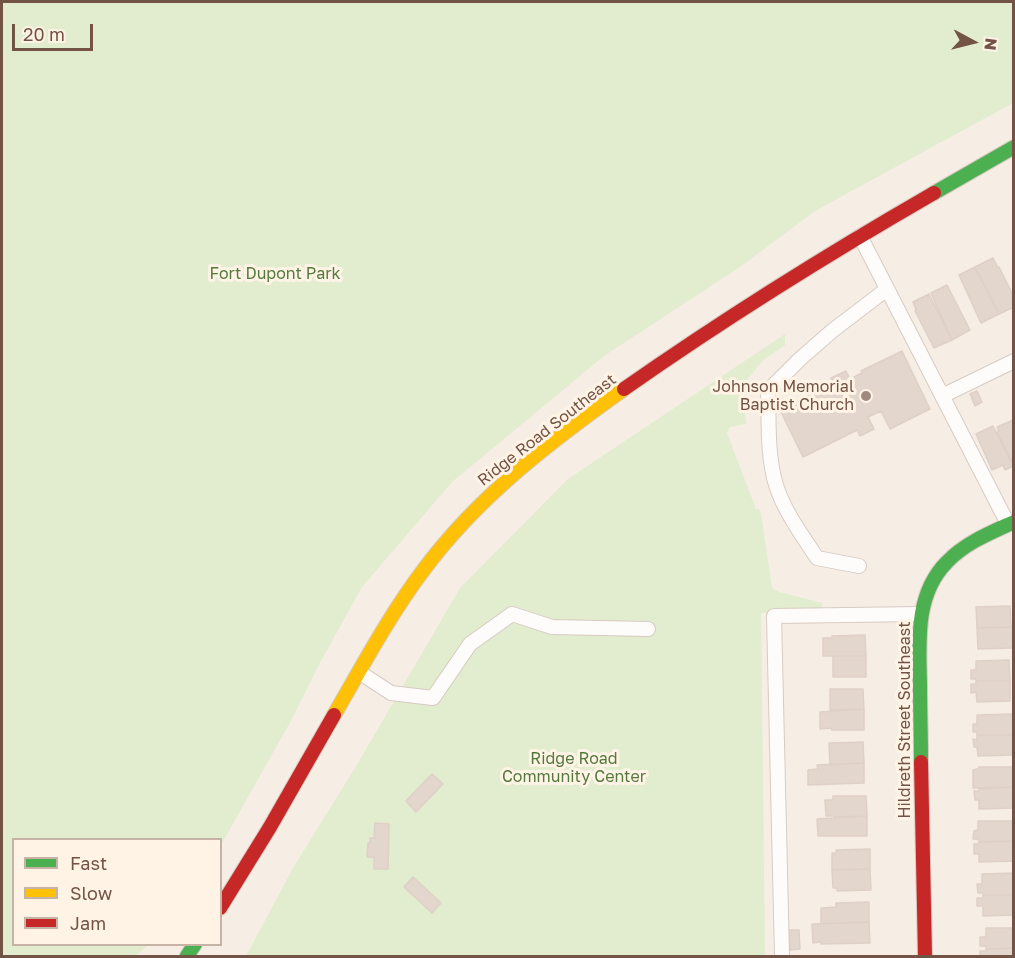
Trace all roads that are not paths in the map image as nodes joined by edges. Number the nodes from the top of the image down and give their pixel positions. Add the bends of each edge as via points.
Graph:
1 (1014, 147) edge
2 (860, 236) junction
3 (887, 289) junction
4 (1014, 361) edge
5 (942, 396) junction
6 (1011, 523) edge
7 (859, 566) dead end
8 (921, 614) junction
9 (648, 629) dead end
10 (359, 672) junction
11 (222, 905) edge
12 (782, 957) edge
13 (925, 957) edge

1 - 2 main road, Ridge Road Southeast
2 - 3 lane
2 - 10 main road, Ridge Road Southeast via 693,341 606,401 516,471 436,553
3 - 5 lane
3 - 7 lane via 832,331 768,391 769,444 776,484 787,512 817,558
4 - 5 lane
5 - 6 lane
6 - 8 main road, Hildreth Street Southeast via 972,542 943,566 935,575
8 - 12 lane via 774,616
8 - 13 main road, Hildreth Street Southeast
9 - 10 lane via 552,627 512,614 470,644 433,698 391,693
10 - 11 main road, Ridge Road Southeast

